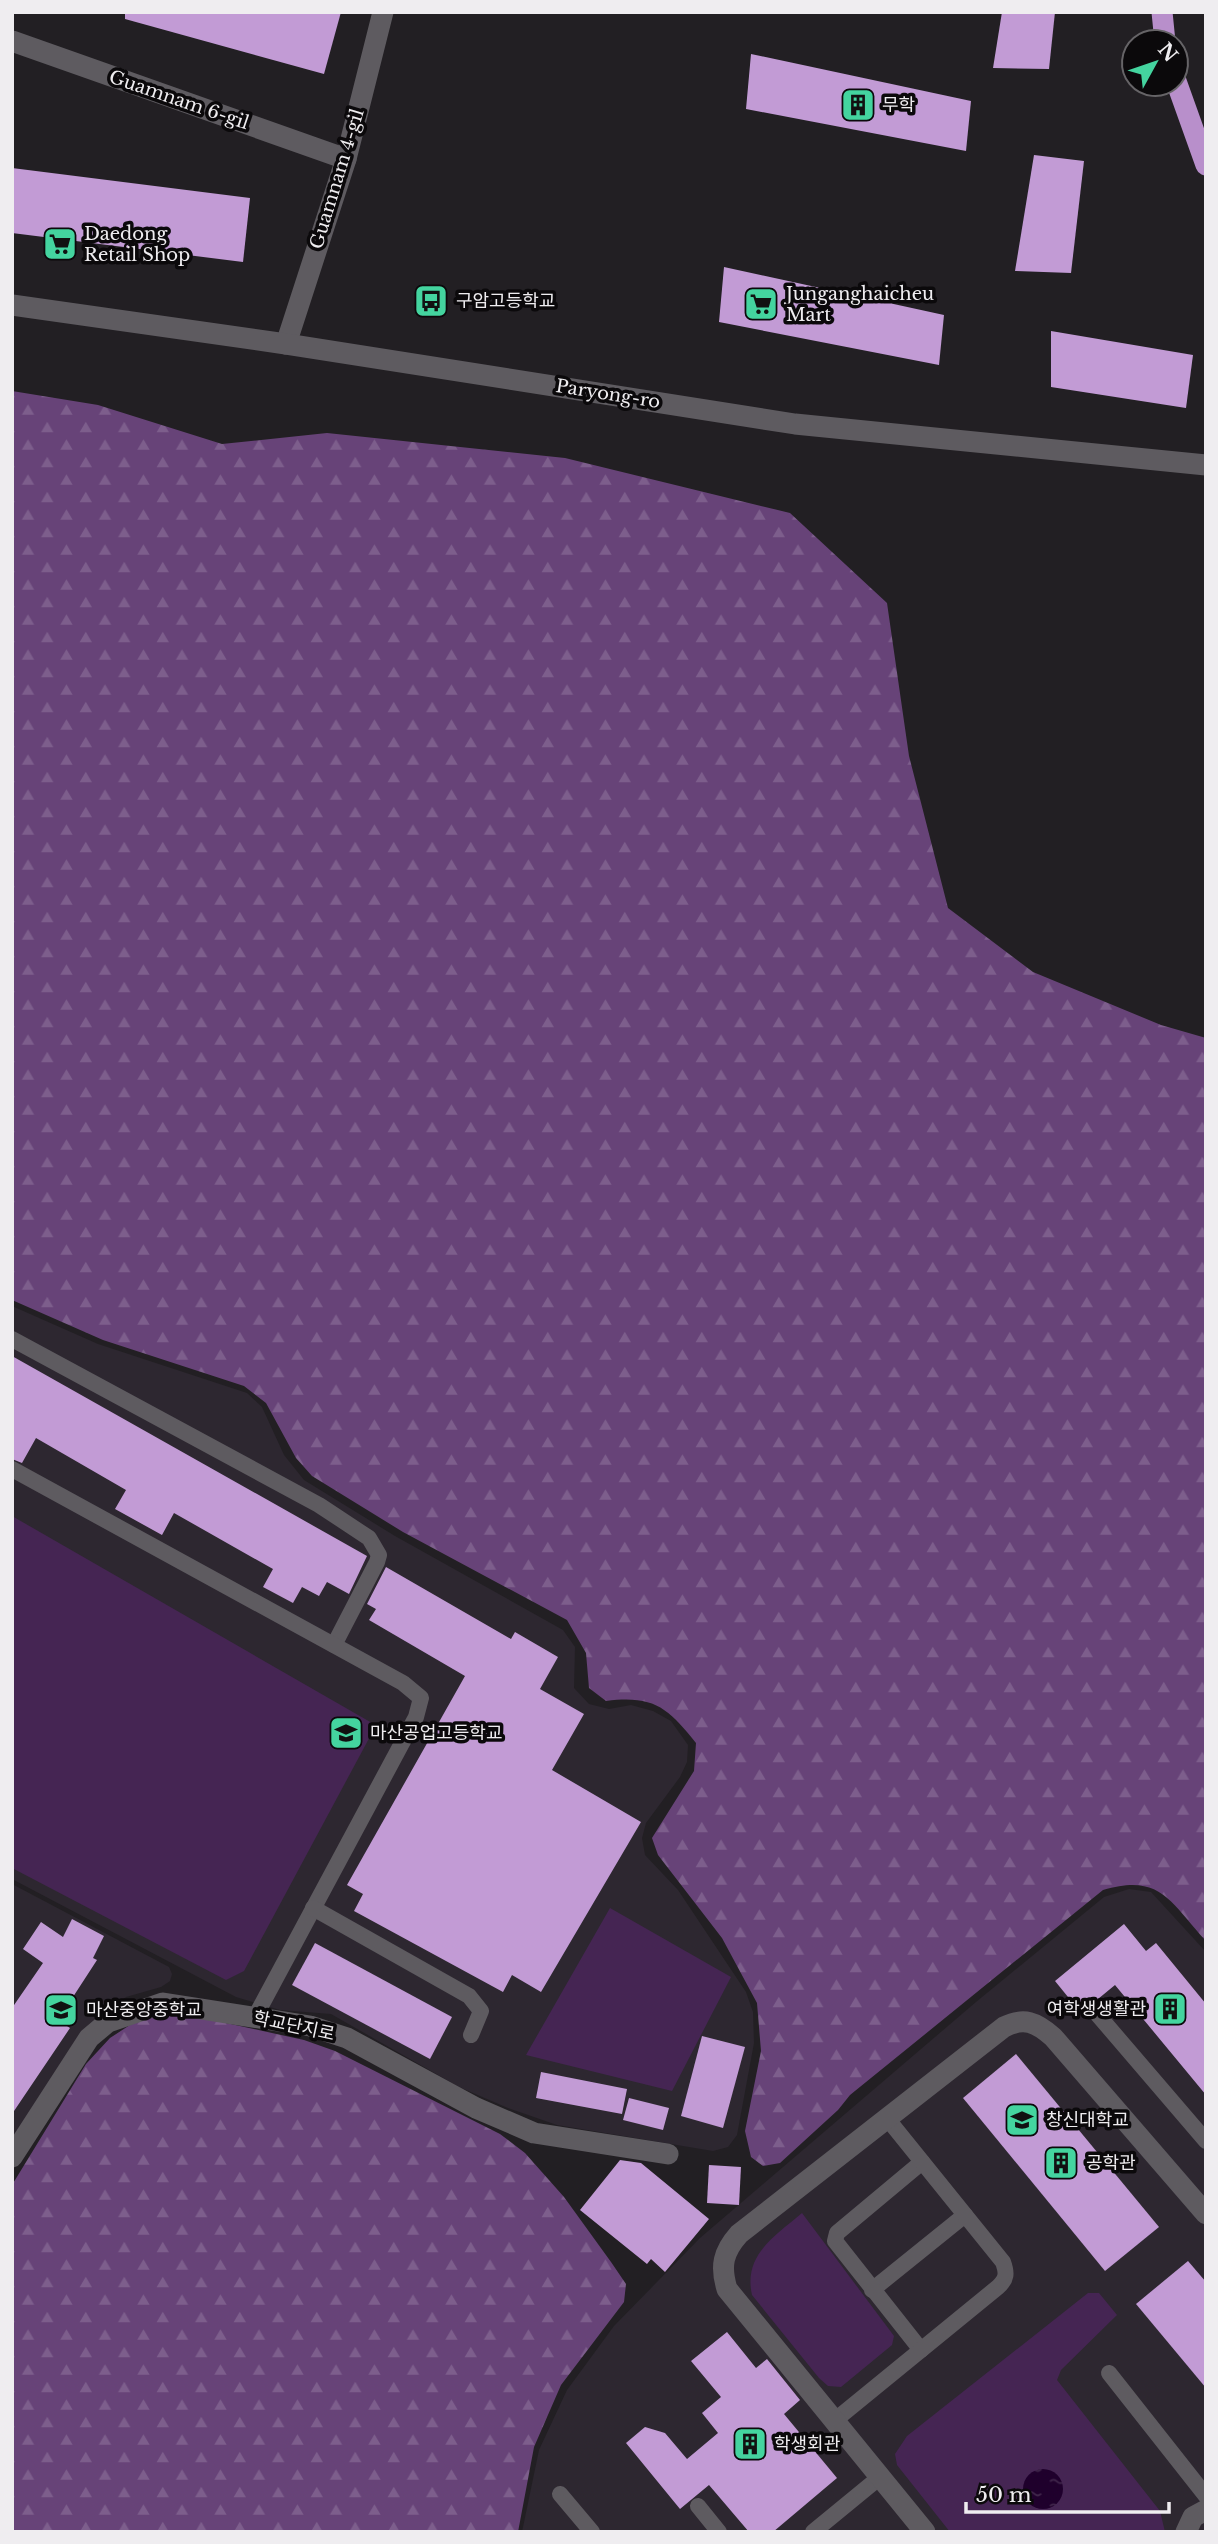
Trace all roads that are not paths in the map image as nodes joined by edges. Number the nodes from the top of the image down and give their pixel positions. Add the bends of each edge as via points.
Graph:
1 (383, 12) edge
2 (12, 41) edge
3 (1182, 98) edge
4 (346, 159) junction
5 (1206, 165) edge
6 (12, 305) edge
7 (286, 344) junction
8 (1206, 466) edge
9 (12, 1339) edge
10 (12, 1469) edge
11 (334, 1645) junction
12 (313, 1908) junction
13 (1098, 2015) dead end
14 (255, 2017) junction
15 (471, 2035) dead end
16 (886, 2117) junction
17 (1206, 2141) edge
18 (668, 2154) dead end
19 (12, 2157) edge
20 (922, 2162) junction
21 (1206, 2214) edge
22 (965, 2216) junction
23 (872, 2290) junction
24 (921, 2350) junction
25 (1109, 2373) dead end
26 (835, 2421) junction
27 (880, 2477) junction
28 (560, 2494) dead end
29 (1206, 2496) edge
30 (698, 2506) dead end
31 (1206, 2510) edge
32 (592, 2532) edge
33 (719, 2532) edge
34 (813, 2532) edge
35 (925, 2532) edge
36 (1185, 2532) edge

1 - 4 street, Guamnam 4-gil
2 - 4 street, Guamnam 6-gil
3 - 5 highway
4 - 7 street, Guamnam 4-gil
6 - 7 street, Paryong-ro
7 - 8 street, Paryong-ro via 795,424
9 - 11 lane via 318,1505 369,1538 379,1555 377,1562
10 - 11 lane
11 - 12 lane via 414,1689 421,1706
12 - 14 lane
12 - 15 lane via 469,1996 481,2011
13 - 17 lane
14 - 18 street, 학교단지로 via 310,2026 346,2038 476,2108 534,2133
14 - 19 street, 학교단지로 via 163,2003 107,2022 83,2046
16 - 20 lane
16 - 21 street via 1004,2027 1030,2021 1052,2036
16 - 26 street via 739,2234 722,2260 731,2295
20 - 22 lane
20 - 23 lane via 837,2233 837,2246
22 - 23 lane
22 - 24 lane via 1003,2262 1005,2281
23 - 24 lane
24 - 26 lane
25 - 29 lane
26 - 27 street
27 - 34 lane
27 - 35 street
28 - 32 lane
30 - 33 lane
31 - 36 street via 1193,2517

